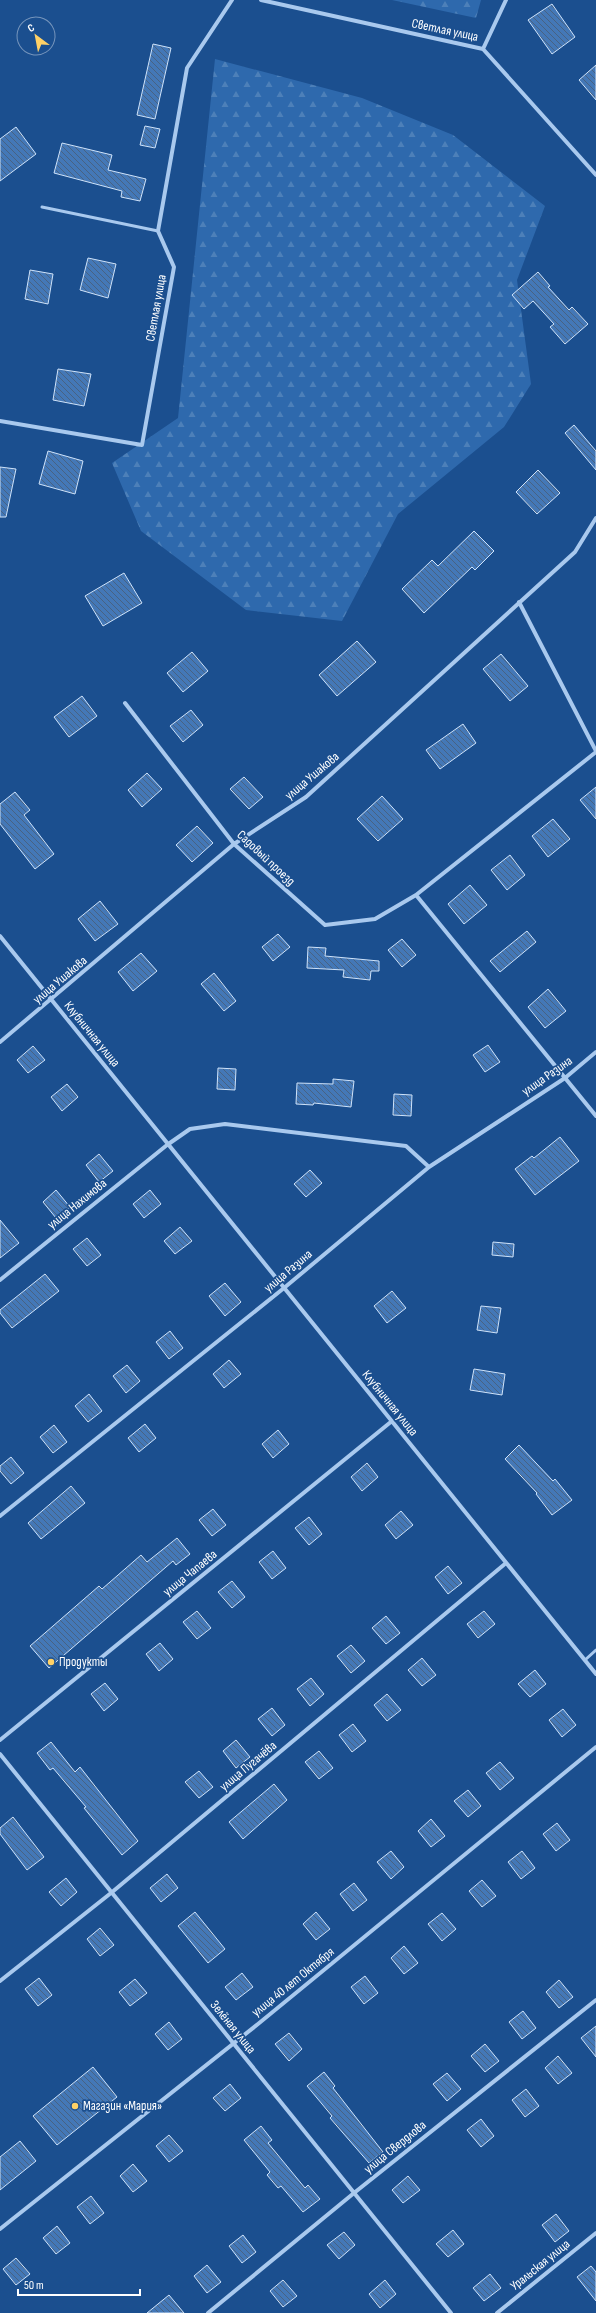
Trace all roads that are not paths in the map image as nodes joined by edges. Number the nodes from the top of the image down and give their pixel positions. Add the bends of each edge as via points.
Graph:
1 (232, 0) edge
2 (261, 0) edge
3 (506, 0) edge
4 (483, 49) junction
5 (596, 175) edge
6 (42, 207) dead end
7 (158, 231) junction
8 (0, 421) edge
9 (596, 518) edge
10 (519, 602) junction
11 (125, 703) dead end
12 (596, 752) edge
13 (234, 844) junction
14 (416, 895) junction
15 (0, 936) edge
16 (52, 1000) junction
17 (0, 1042) edge
18 (596, 1052) edge
19 (565, 1078) junction
20 (596, 1116) edge
21 (168, 1145) junction
22 (428, 1167) junction
23 (0, 1280) edge
24 (284, 1288) junction
25 (392, 1421) junction
26 (0, 1516) edge
27 (506, 1562) junction
28 (596, 1650) edge
29 (585, 1660) junction
30 (596, 1674) edge
31 (0, 1740) edge
32 (596, 1747) edge
33 (0, 1754) edge
34 (111, 1893) junction
35 (0, 1981) edge
36 (596, 2000) edge
37 (233, 2044) junction
38 (354, 2193) junction
39 (0, 2229) edge
40 (596, 2233) edge
41 (208, 2313) edge
42 (450, 2313) edge
43 (497, 2313) edge

1 - 7 street via 187,68
2 - 4 street, Светлая улица
3 - 4 street
4 - 5 street, Светлая улица
6 - 7 lane
7 - 8 street, Светлая улица via 174,267 142,445
9 - 10 street, улица Ушакова via 575,552
10 - 12 street
10 - 13 street, улица Ушакова via 306,797
11 - 13 street, Садовый проезд
12 - 14 street, Садовый проезд
13 - 14 street, Садовый проезд via 325,925 376,919
13 - 16 street, улица Ушакова
14 - 19 street
15 - 16 street, Клубничная улица
16 - 17 street, улица Ушакова
16 - 21 street, Клубничная улица
18 - 19 street, улица Разина
19 - 20 street
19 - 22 street, улица Разина
21 - 22 street via 190,1129 225,1124 406,1146
21 - 23 street, улица Нахимова
21 - 24 street, Клубничная улица
22 - 24 street, улица Разина
24 - 25 street, Клубничная улица
24 - 26 street, улица Разина
25 - 27 street, Клубничная улица
25 - 31 street, улица Чапаева
27 - 29 street, Клубничная улица
27 - 34 street, улица Пугачёва
28 - 29 lane
29 - 30 street, Клубничная улица
32 - 37 street, улица 40 лет Октября
33 - 34 street, Зелёная улица
34 - 35 street, улица Пугачёва
34 - 37 street, Зелёная улица
36 - 38 street, улица Свердлова
37 - 38 street, Зелёная улица
37 - 39 street, улица 40 лет Октября
38 - 41 street, улица Свердлова
38 - 42 street, Зелёная улица
40 - 43 street, Уральская улица

